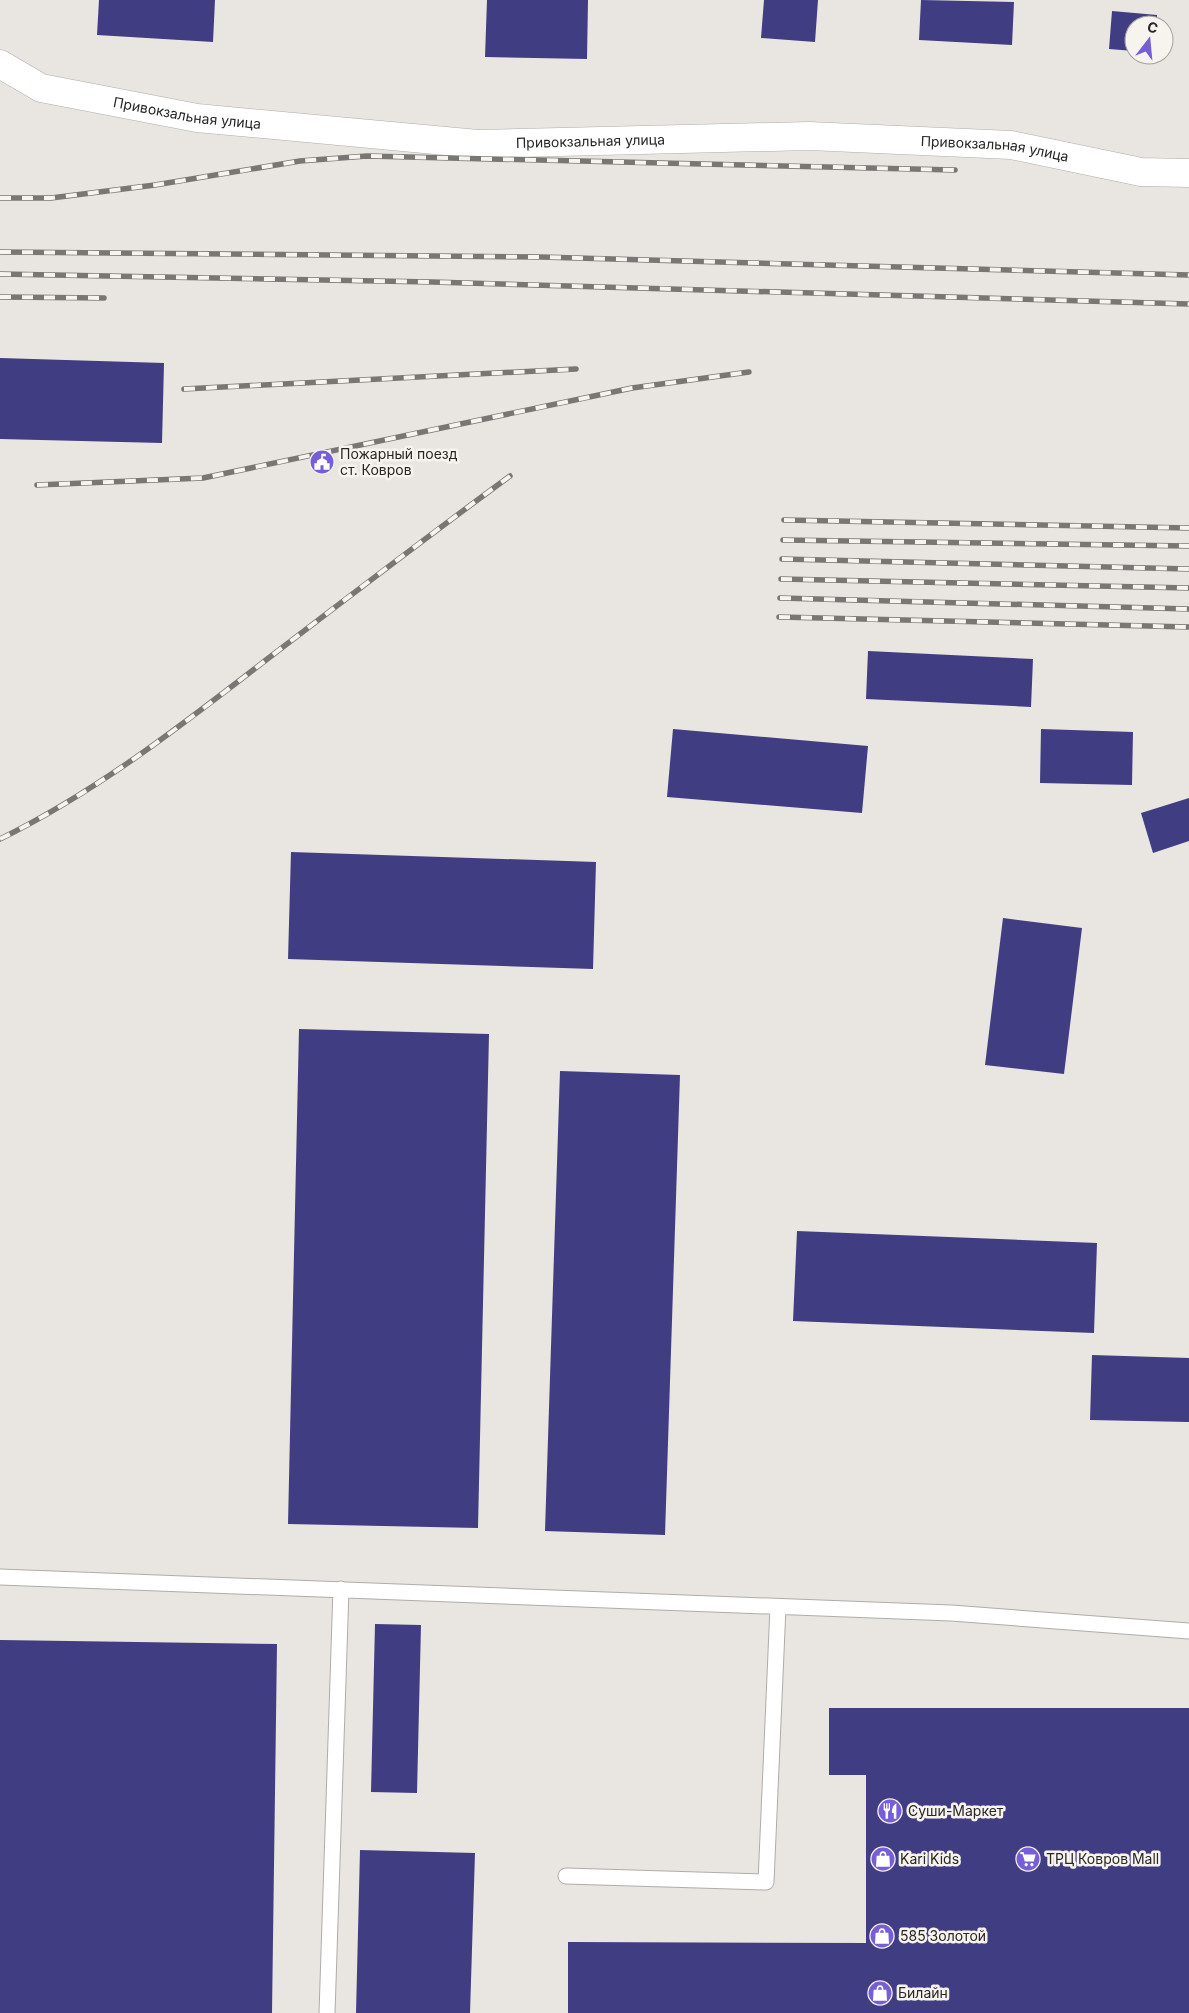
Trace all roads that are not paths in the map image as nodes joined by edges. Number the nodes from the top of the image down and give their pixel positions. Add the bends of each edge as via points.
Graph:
1 (0, 64) edge
2 (1189, 173) edge
3 (0, 1577) edge
4 (341, 1590) junction
5 (778, 1607) junction
6 (1189, 1631) edge
7 (566, 1876) dead end
8 (326, 2013) edge

1 - 2 street, Привокзальная улица via 41,88 197,118 478,144 809,136 1011,144 1141,172
3 - 4 lane
4 - 5 lane
4 - 8 lane
5 - 6 lane via 951,1613
5 - 7 lane via 766,1882

